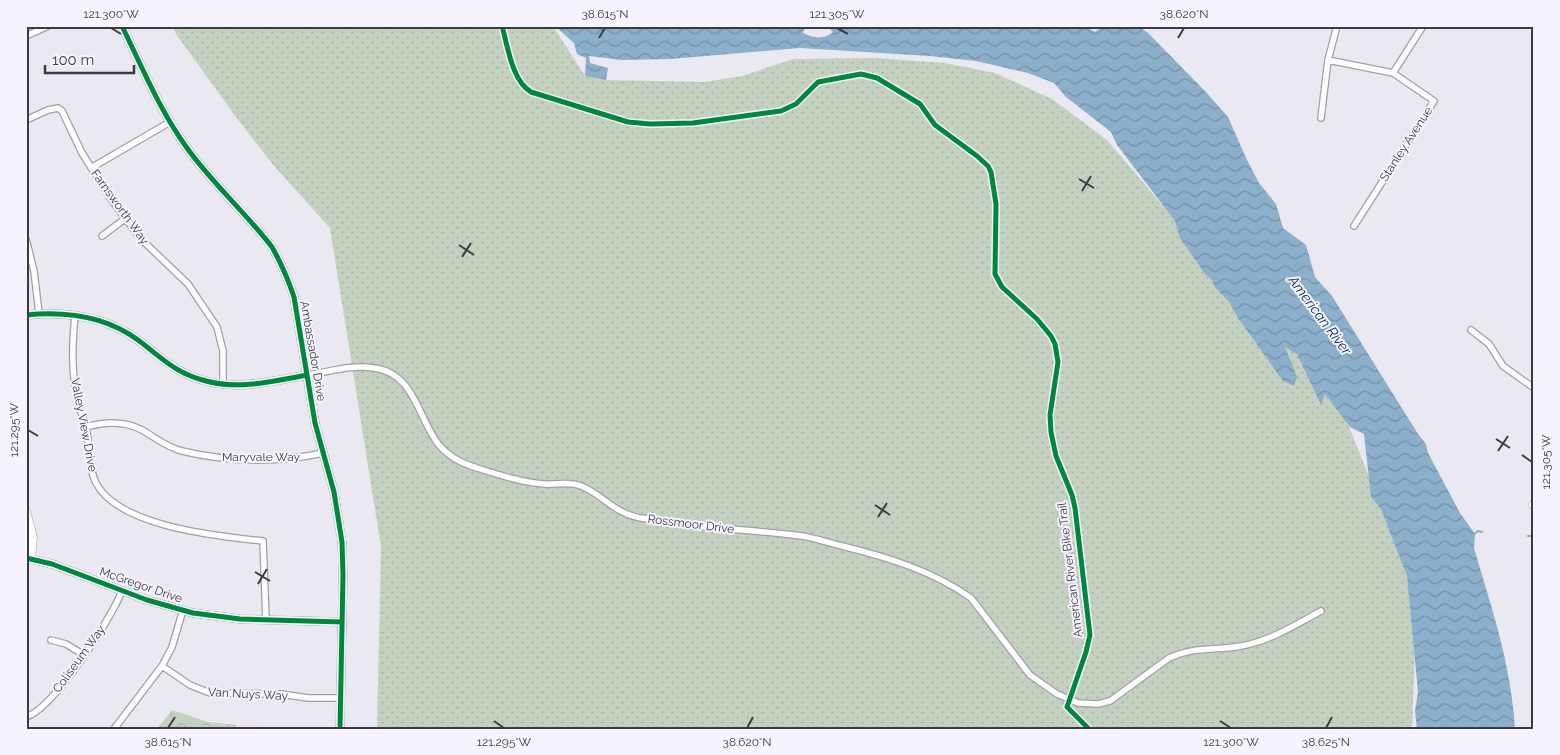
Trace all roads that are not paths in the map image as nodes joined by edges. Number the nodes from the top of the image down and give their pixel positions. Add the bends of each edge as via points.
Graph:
1 (48, 26) edge
2 (122, 26) edge
3 (1337, 26) edge
4 (1423, 26) edge
5 (26, 36) edge
6 (1328, 60) junction
7 (1393, 73) junction
8 (1321, 118) dead end
9 (26, 120) edge
10 (170, 122) junction
11 (91, 168) junction
12 (126, 218) junction
13 (1354, 226) dead end
14 (102, 236) dead end
15 (26, 239) edge
16 (39, 314) junction
17 (26, 315) edge
18 (75, 315) junction
19 (1471, 330) dead end
20 (307, 375) junction
21 (223, 384) junction
22 (1534, 388) edge
23 (86, 427) junction
24 (324, 453) junction
25 (26, 511) edge
26 (29, 558) edge
27 (122, 591) junction
28 (183, 610) junction
29 (1321, 611) dead end
30 (266, 620) junction
31 (342, 622) junction
32 (51, 640) dead end
33 (84, 655) junction
34 (162, 666) junction
35 (340, 698) junction
36 (26, 717) edge
37 (114, 729) edge
38 (340, 729) edge

1 - 5 street
2 - 10 street, Ambassador Drive
3 - 6 street
4 - 7 street
6 - 7 street
6 - 8 street
7 - 13 street, Stanley Avenue via 1434,101
9 - 11 street, Farnsworth Way via 58,108
10 - 11 street
10 - 20 street, Ambassador Drive via 193,156 263,236 281,263 294,296
11 - 12 street, Farnsworth Way
12 - 14 street
12 - 21 street, Farnsworth Way via 141,239 188,284 217,327 223,352
15 - 16 street
16 - 17 street, Rossmoor Drive
16 - 18 street, Rossmoor Drive
18 - 21 street, Rossmoor Drive via 102,321 126,332 183,373
18 - 23 street, Valley View Drive via 72,355 79,406
19 - 22 street via 1489,344 1503,366
20 - 21 street, Rossmoor Drive via 250,384
20 - 24 street, Ambassador Drive
20 - 29 street, Rossmoor Drive via 350,367 390,372 410,391 438,443 450,455 475,468 542,484 582,486 619,511 646,519 804,536 912,567 970,598 1030,676 1056,694 1078,703 1110,701 1177,654 1254,643
23 - 24 street, Maryvale Way via 108,423 127,425 172,448 218,457 304,458
23 - 30 street, Valley View Drive via 96,482 103,494 118,506 144,518 186,530 263,541
24 - 31 street, Ambassador Drive via 342,542
25 - 26 street via 33,537
26 - 27 street, McGregor Drive
27 - 28 street, McGregor Drive
27 - 33 street, Coliseum Way via 103,629
28 - 30 street, McGregor Drive via 220,617
28 - 34 street via 172,647
30 - 31 street, McGregor Drive
31 - 35 street, Ambassador Drive
32 - 33 street via 66,644
33 - 36 street, Coliseum Way via 46,705
34 - 35 street, Van Nuys Way via 190,686 210,693
34 - 37 street
35 - 38 street, Ambassador Drive

